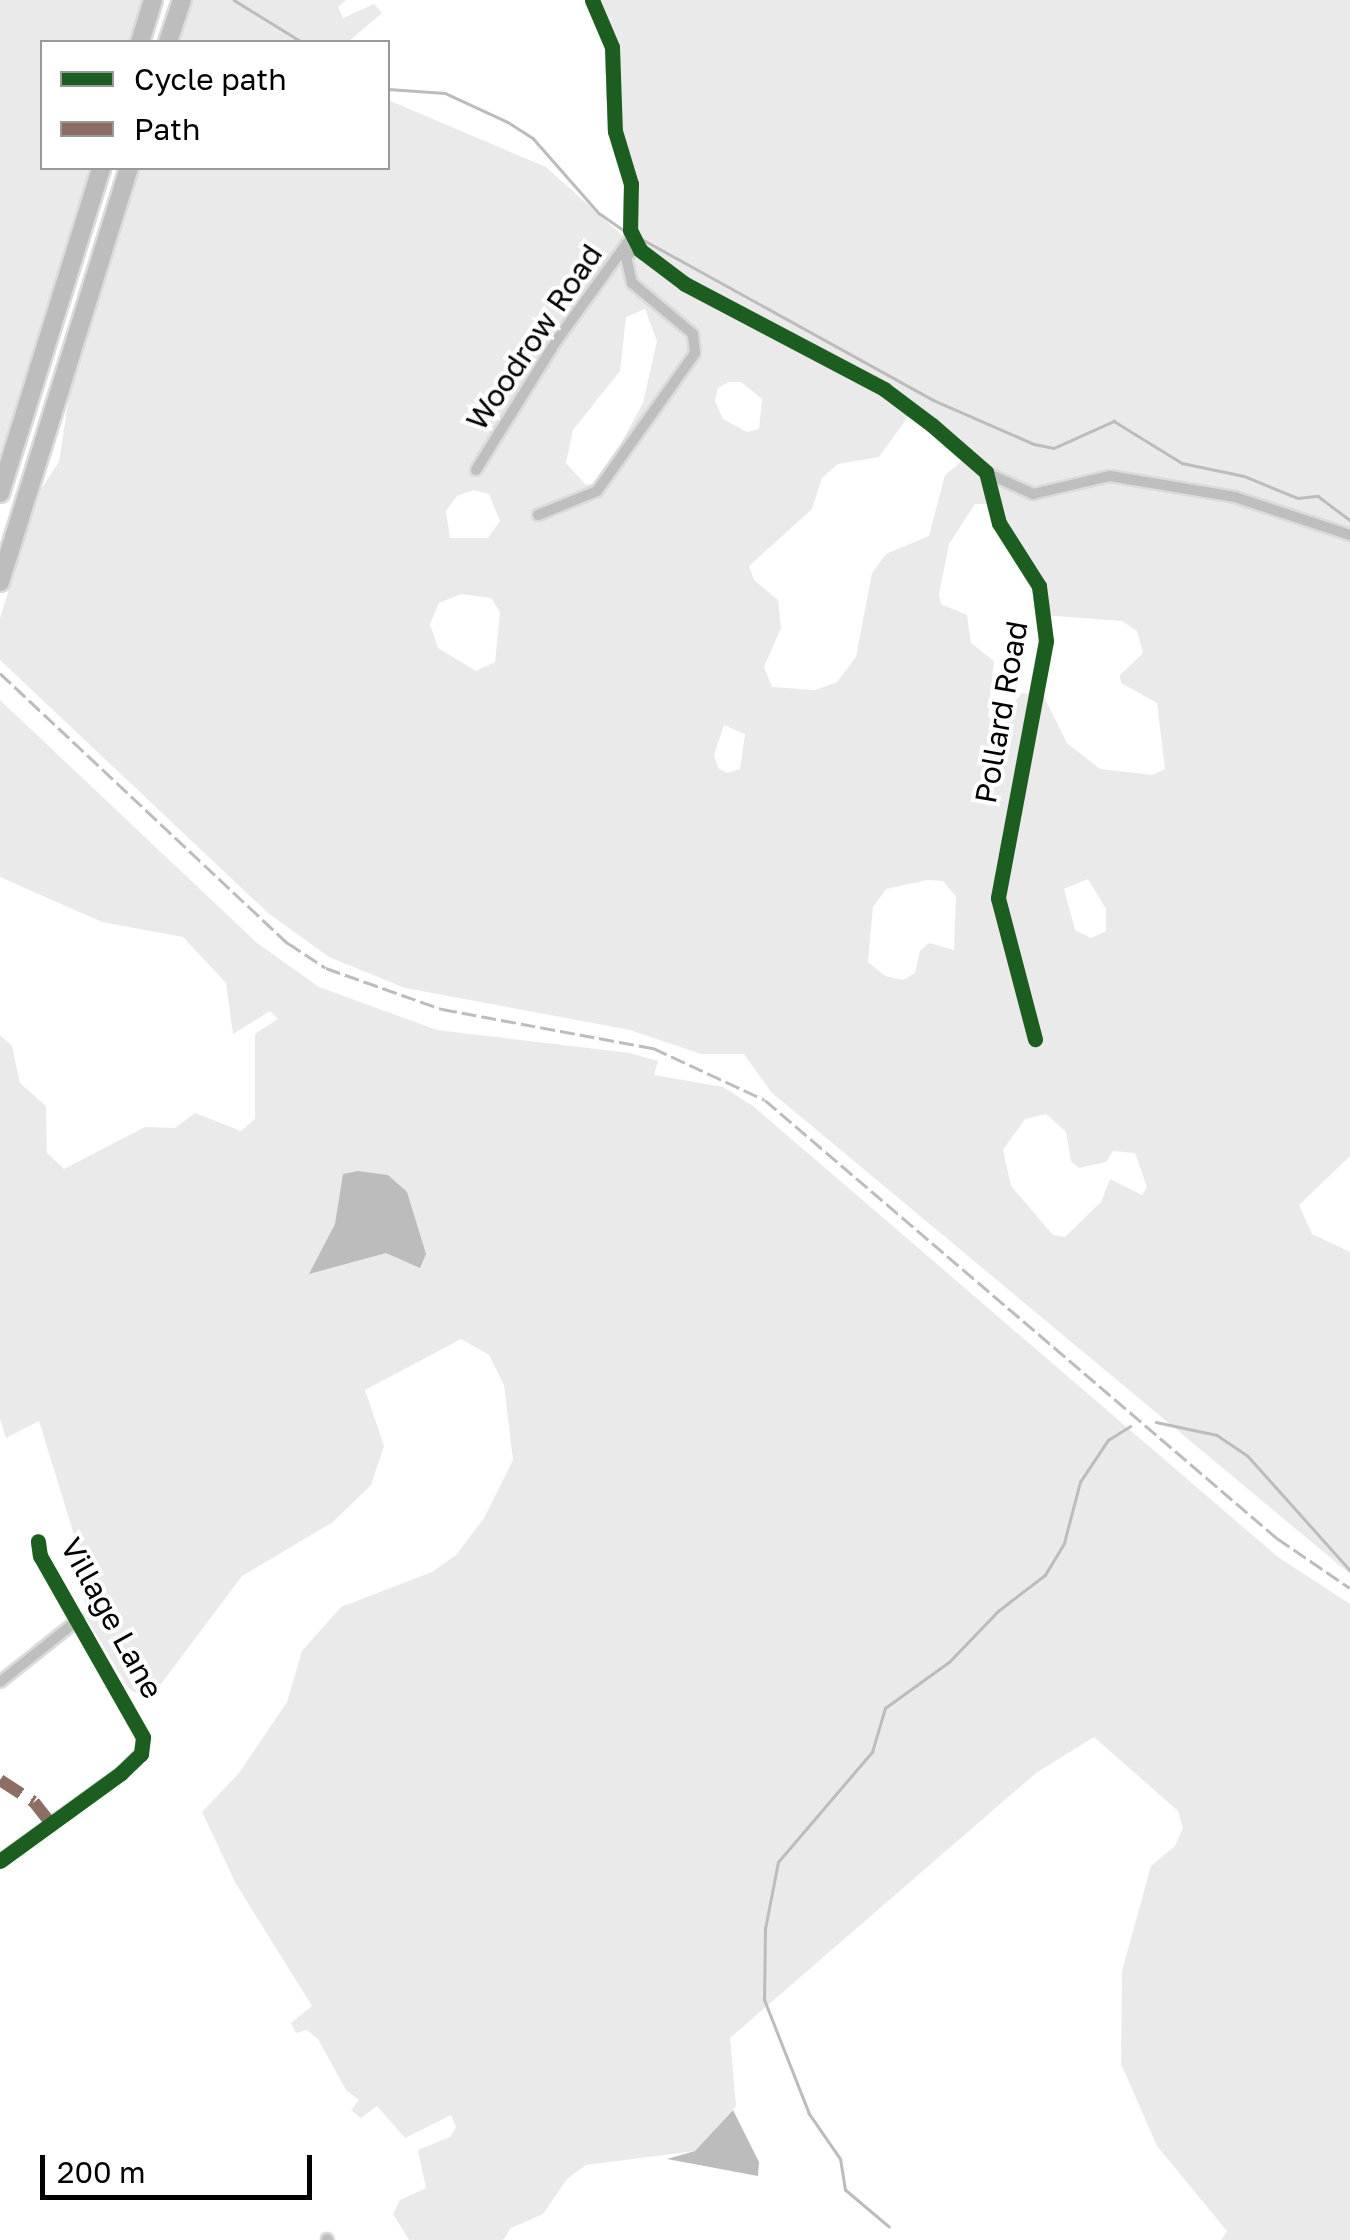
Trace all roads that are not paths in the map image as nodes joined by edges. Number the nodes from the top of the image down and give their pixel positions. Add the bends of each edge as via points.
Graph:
1 (153, 0) edge
2 (182, 0) edge
3 (592, 0) edge
4 (141, 40) edge
5 (169, 40) edge
6 (100, 170) edge
7 (128, 170) edge
8 (634, 241) junction
9 (476, 470) dead end
10 (986, 472) junction
11 (0, 493) edge
12 (538, 516) dead end
13 (1350, 535) edge
14 (0, 582) edge
15 (1035, 1039) dead end
16 (38, 1541) dead end
17 (78, 1620) junction
18 (0, 1682) edge
19 (0, 1861) edge

1 - 4 highway
2 - 5 highway
3 - 8 street, Woodrow Road via 613,56 614,131 631,184
6 - 11 highway
7 - 14 highway
8 - 9 street, Woodrow Road via 557,340
8 - 10 street via 686,284 884,389
8 - 12 street via 626,258 632,283 692,334 695,354 597,491
10 - 13 street via 1033,494 1110,476 1235,497
10 - 15 street, Pollard Road via 999,523 1039,586 1047,612 998,898
16 - 17 street, Village Lane
17 - 18 street, Village Lane
17 - 19 street, Village Lane via 144,1737 141,1754

